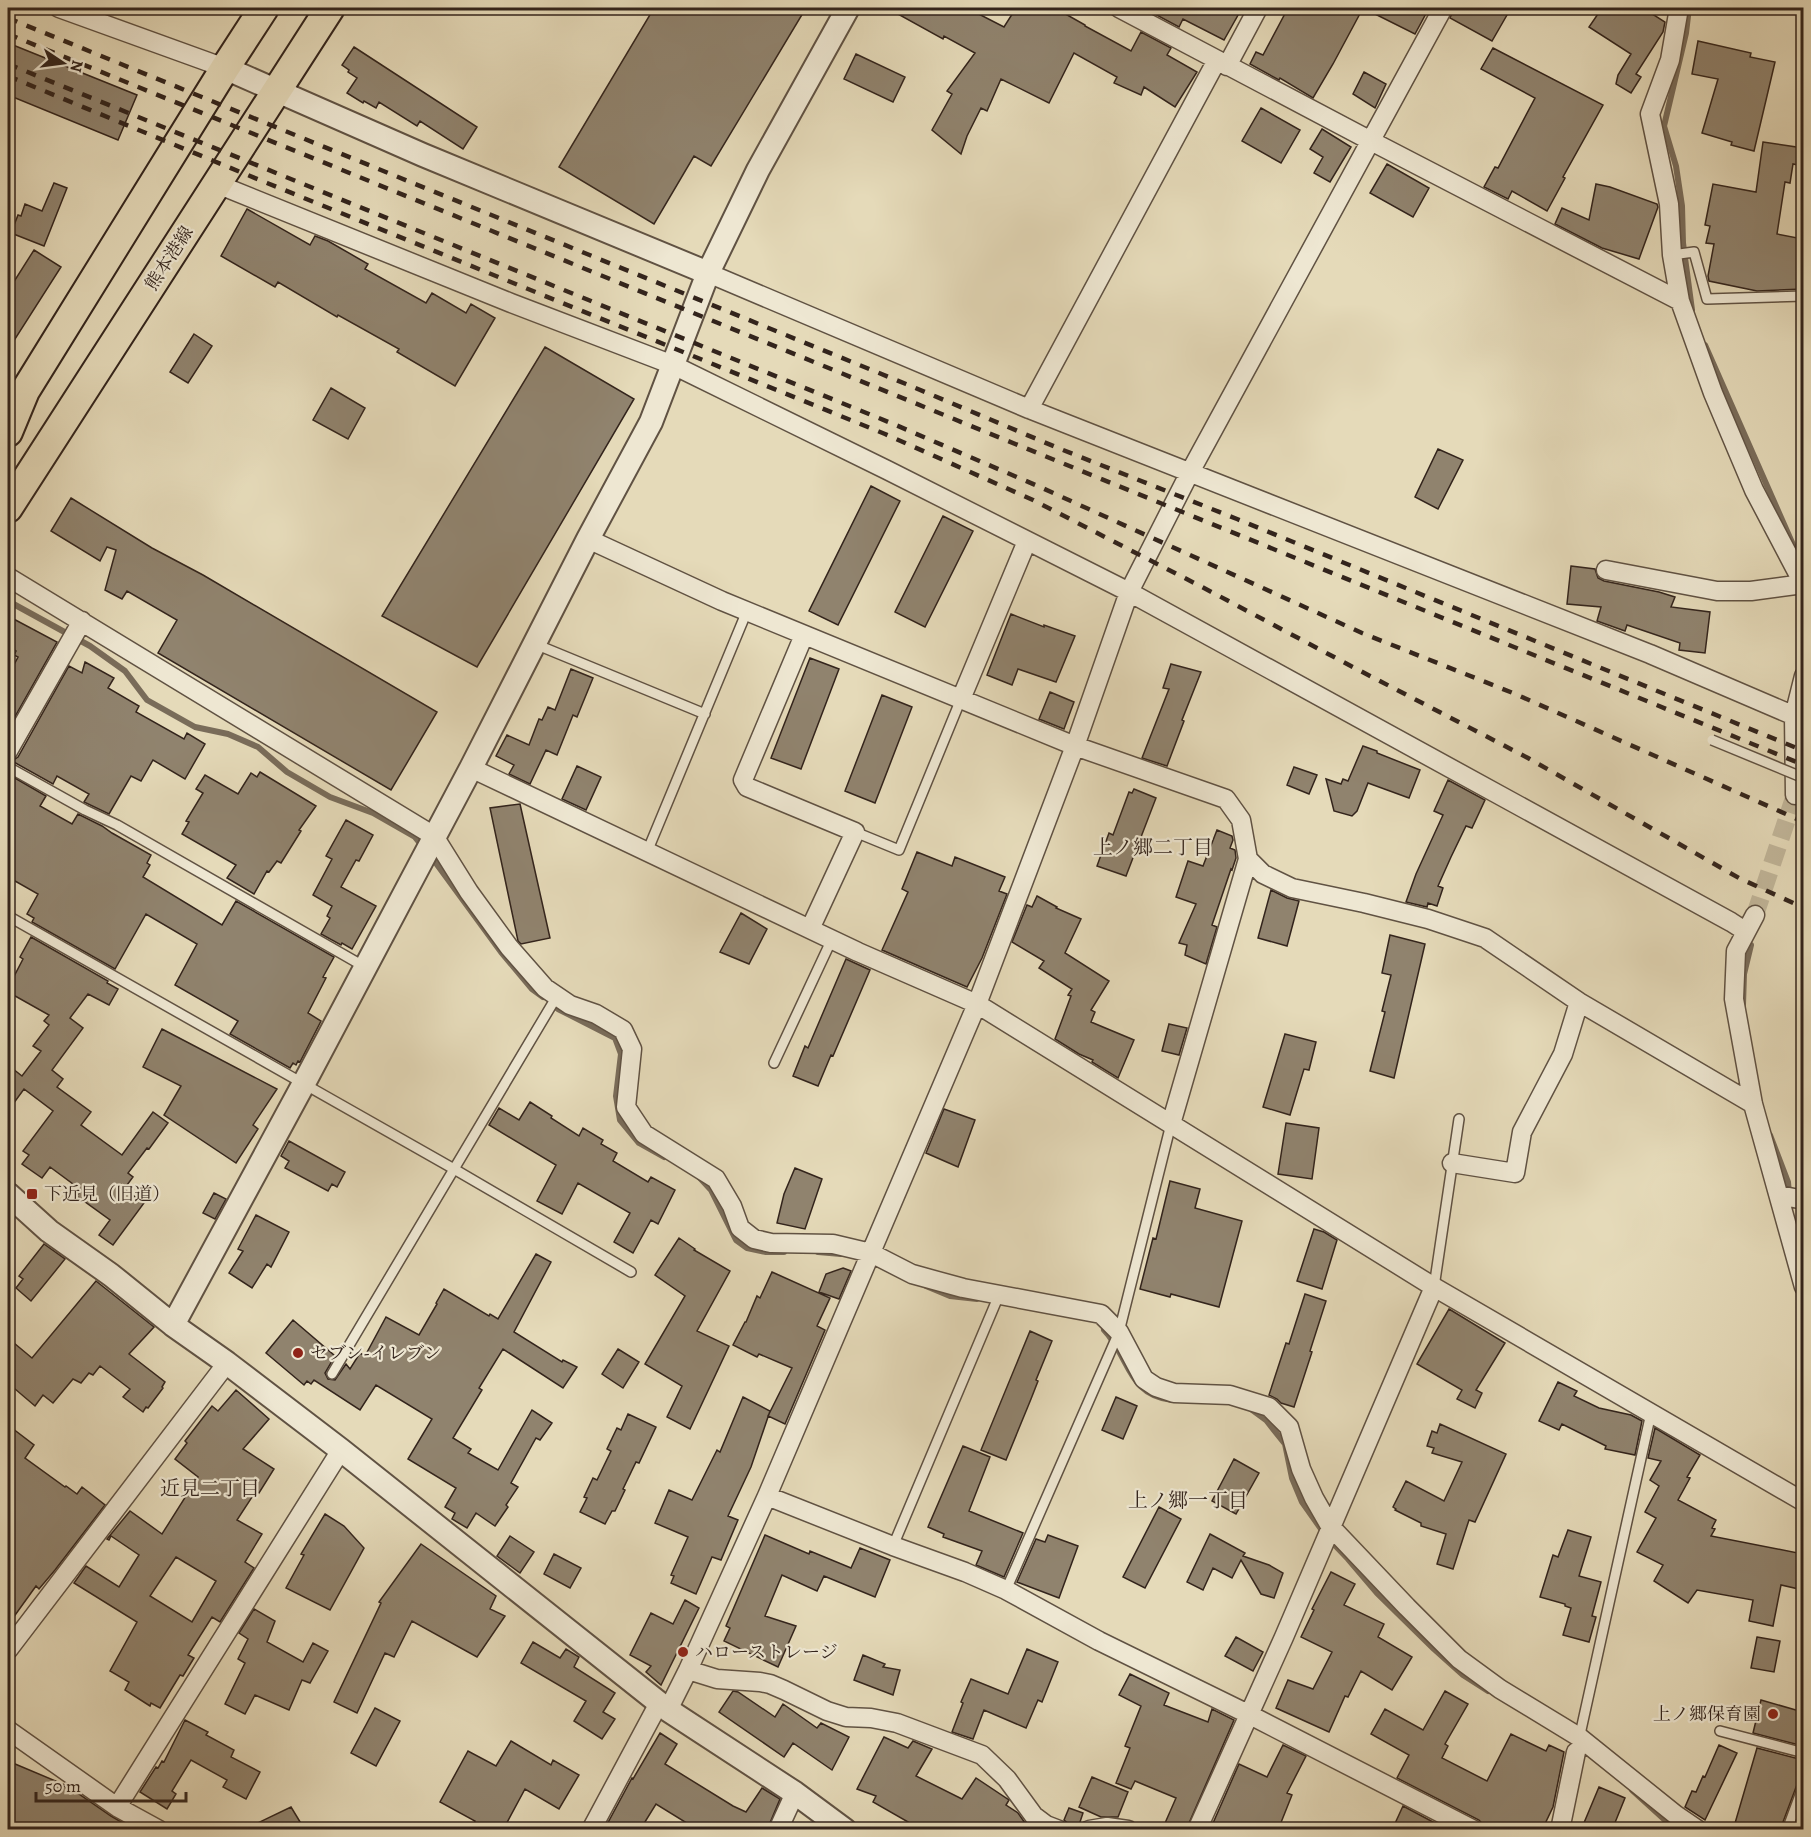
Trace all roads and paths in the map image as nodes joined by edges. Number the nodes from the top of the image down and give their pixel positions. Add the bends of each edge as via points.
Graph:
1 (59, 8) edge
2 (264, 8) edge
3 (330, 8) edge
4 (849, 8) edge
5 (1258, 8) edge
6 (1443, 8) edge
7 (1679, 8) edge
8 (1131, 10) edge
9 (1222, 63) junction
10 (225, 68) junction
11 (277, 91) junction
12 (1371, 141) junction
13 (217, 184) junction
14 (1672, 255) junction
15 (708, 273) junction
16 (1803, 296) edge
17 (1680, 301) junction
18 (673, 365) junction
19 (16, 400) edge
20 (1029, 409) junction
21 (8, 432) edge
22 (1189, 474) junction
23 (8, 507) edge
24 (588, 539) junction
25 (1028, 541) junction
26 (1606, 570) dead end
27 (8, 577) edge
28 (1803, 584) edge
29 (1129, 592) junction
30 (747, 611) junction
31 (82, 621) junction
32 (804, 634) junction
33 (534, 644) junction
34 (1803, 676) edge
35 (961, 699) junction
36 (705, 714) junction
37 (1799, 718) edge
38 (1712, 740) dead end
39 (1075, 747) junction
40 (8, 751) edge
41 (8, 767) edge
42 (471, 768) junction
43 (1803, 778) edge
44 (1795, 795) tunnel mouth
45 (855, 832) junction
46 (434, 836) junction
47 (647, 852) junction
48 (1248, 859) junction
49 (1755, 915) tunnel mouth
50 (8, 916) edge
51 (810, 929) junction
52 (1745, 931) junction
53 (832, 939) junction
54 (365, 968) junction
55 (558, 996) junction
56 (1579, 1002) junction
57 (977, 1004) junction
58 (774, 1063) dead end
59 (303, 1085) junction
60 (1753, 1104) junction
61 (1459, 1119) dead end
62 (1171, 1124) junction
63 (1452, 1163) junction
64 (454, 1169) junction
65 (8, 1194) edge
66 (1779, 1195) junction
67 (1801, 1200) edge
68 (871, 1253) junction
69 (631, 1272) dead end
70 (1434, 1287) junction
71 (1803, 1287) edge
72 (999, 1295) junction
73 (172, 1324) junction
74 (1119, 1332) junction
75 (227, 1364) junction
76 (332, 1374) dead end
77 (1651, 1413) junction
78 (341, 1450) junction
79 (767, 1496) junction
80 (1803, 1502) edge
81 (1330, 1526) junction
82 (893, 1546) junction
83 (1005, 1590) junction
84 (8, 1650) edge
85 (688, 1670) junction
86 (664, 1707) junction
87 (1250, 1715) junction
88 (8, 1730) edge
89 (1720, 1731) dead end
90 (1578, 1742) junction
91 (1803, 1753) edge
92 (1803, 1784) edge
93 (795, 1793) junction
94 (117, 1807) junction
95 (137, 1824) edge
96 (159, 1830) edge
97 (591, 1830) edge
98 (778, 1830) edge
99 (845, 1830) edge
100 (1059, 1830) edge
101 (1089, 1830) edge
102 (1128, 1830) edge
103 (1197, 1830) edge
104 (1474, 1830) edge
105 (1560, 1830) edge
106 (1698, 1830) edge
107 (1787, 1830) edge

1 - 10 street
2 - 10 main road
3 - 11 main road, 熊本港線
4 - 15 street via 758,170
5 - 9 street
6 - 12 street
7 - 14 street via 1670,60 1650,114 1669,204
8 - 9 street
9 - 12 street
9 - 20 street
10 - 11 street
10 - 19 main road
11 - 13 main road, 熊本港線
11 - 15 street
12 - 17 street
12 - 22 street
13 - 18 street
13 - 23 main road, 熊本港線
14 - 16 lane via 1694,252 1707,299
14 - 17 street
15 - 18 street
15 - 20 street
17 - 28 street via 1754,490
18 - 24 street via 651,422
18 - 25 street
19 - 21 main road
20 - 22 street
22 - 29 street
22 - 37 street via 1650,654
24 - 30 street
24 - 33 street
25 - 29 street
25 - 35 street
26 - 28 street via 1717,591
27 - 31 street
29 - 39 street
29 - 52 street
30 - 32 street
30 - 36 lane
31 - 40 street
31 - 46 street
32 - 35 street
32 - 45 street via 743,780 747,787
33 - 36 lane
33 - 42 street
34 - 37 street
35 - 39 street
35 - 45 lane via 899,850
36 - 47 lane
37 - 44 street
38 - 43 lane, bridge
39 - 48 street via 1226,799 1241,820
39 - 57 street
41 - 54 lane
42 - 46 street
42 - 47 street
45 - 51 street
46 - 54 street
46 - 55 street via 509,947 545,988
47 - 51 street
48 - 56 street via 1263,874 1292,888 1428,919 1485,938
48 - 62 street
49 - 52 street
50 - 59 lane
51 - 53 street
52 - 60 street via 1736,951 1734,999
53 - 57 street
53 - 58 lane
54 - 59 street
55 - 64 lane
55 - 68 street via 623,1030 632,1049 626,1107 644,1134 716,1179 740,1228 754,1239 771,1243 833,1244
56 - 60 street
56 - 63 street via 1563,1054 1522,1132 1515,1173
57 - 62 street
57 - 68 street
59 - 64 lane
59 - 73 street
60 - 66 street
61 - 63 lane
62 - 70 street
62 - 74 lane
63 - 70 lane
64 - 69 lane
64 - 76 lane
65 - 73 street via 49,1231
66 - 67 street
66 - 71 street
68 - 72 street via 912,1274
68 - 79 street
70 - 77 street
70 - 81 street
72 - 74 street via 1101,1314
72 - 82 lane
73 - 75 street
74 - 81 street via 1144,1378 1156,1387 1174,1393 1230,1395 1269,1407 1289,1427 1301,1469
74 - 83 lane
75 - 78 street
75 - 84 street
77 - 80 street
77 - 90 lane
78 - 86 street
78 - 94 street
79 - 82 street
79 - 85 street
81 - 87 street
81 - 90 street via 1459,1659
82 - 83 street
83 - 87 street
85 - 86 street
85 - 100 street via 717,1679 770,1684 827,1711 897,1723 982,1755 1007,1779 1034,1816
86 - 93 street
86 - 97 street
87 - 103 street
87 - 104 street
88 - 94 street
89 - 91 lane
90 - 105 street
90 - 106 street
92 - 107 lane
93 - 98 street
93 - 99 street
94 - 95 street
95 - 96 street
101 - 102 street

